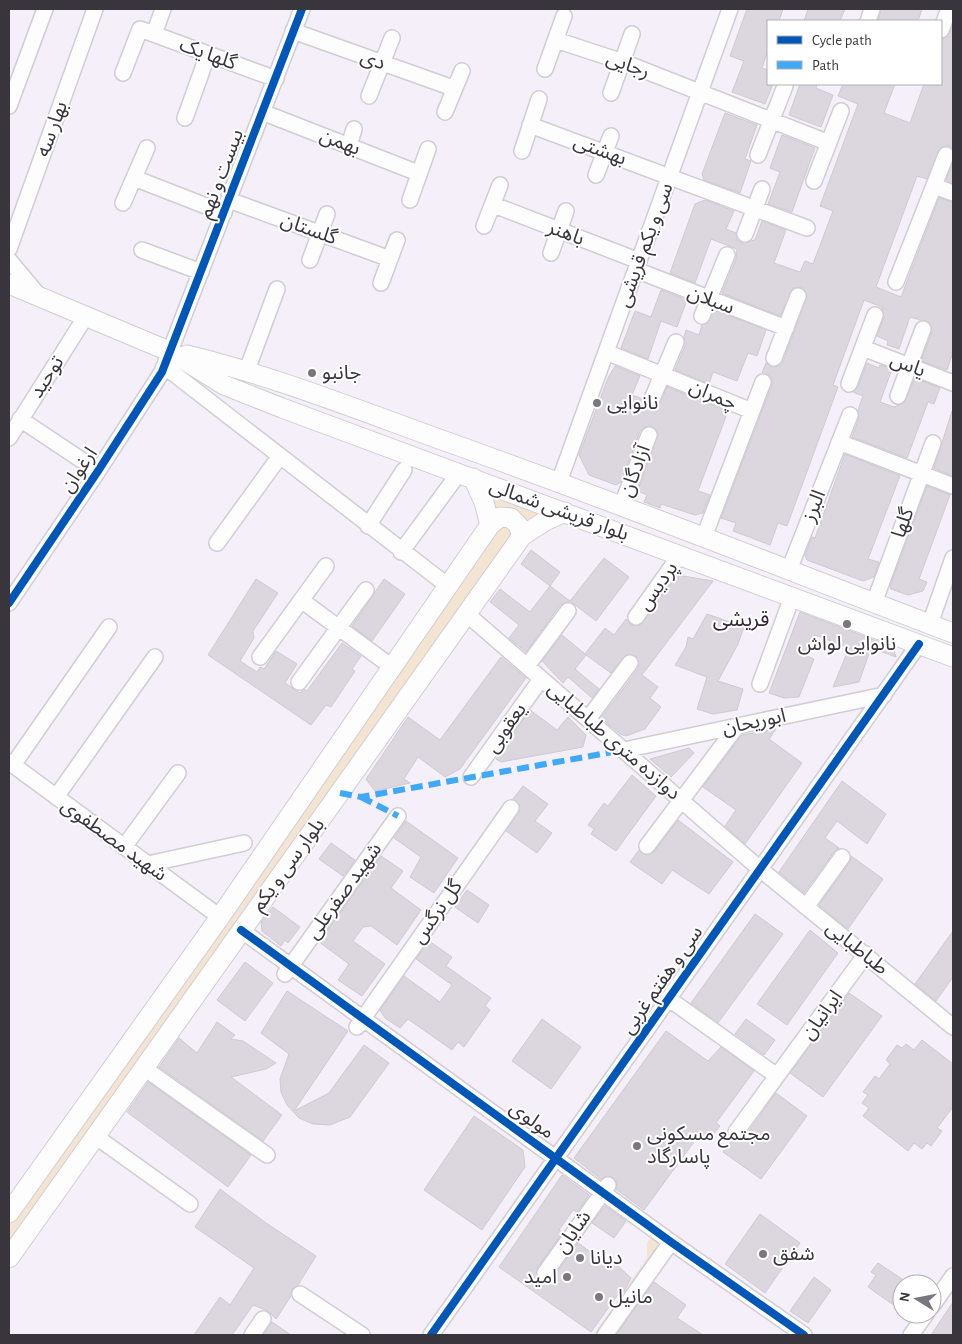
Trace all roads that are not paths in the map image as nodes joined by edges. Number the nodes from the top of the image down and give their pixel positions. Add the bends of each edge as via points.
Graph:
1 (45, 9) edge
2 (95, 9) edge
3 (163, 9) edge
4 (302, 9) edge
5 (730, 9) edge
6 (949, 9) edge
7 (564, 16) dead end
8 (942, 27) edge
9 (147, 31) junction
10 (293, 31) junction
11 (632, 34) dead end
12 (392, 38) dead end
13 (556, 40) junction
14 (208, 54) junction
15 (623, 62) junction
16 (382, 63) junction
17 (546, 69) dead end
18 (462, 71) dead end
19 (123, 73) dead end
20 (276, 79) junction
21 (785, 86) dead end
22 (453, 88) junction
23 (700, 92) junction
24 (611, 93) dead end
25 (369, 96) dead end
26 (539, 99) dead end
27 (9, 106) edge
28 (841, 111) dead end
29 (262, 112) junction
30 (445, 112) dead end
31 (185, 118) dead end
32 (772, 120) junction
33 (530, 125) junction
34 (354, 129) dead end
35 (611, 136) dead end
36 (829, 143) junction
37 (349, 146) junction
38 (147, 148) dead end
39 (428, 148) dead end
40 (522, 152) dead end
41 (605, 152) junction
42 (758, 155) dead end
43 (946, 155) dead end
44 (418, 173) junction
45 (596, 175) dead end
46 (670, 175) junction
47 (134, 178) junction
48 (814, 181) dead end
49 (500, 185) dead end
50 (934, 186) junction
51 (762, 189) dead end
52 (953, 193) edge
53 (410, 200) dead end
54 (123, 204) dead end
55 (494, 205) junction
56 (226, 206) junction
57 (755, 208) junction
58 (566, 211) dead end
59 (327, 214) dead end
60 (484, 226) dead end
61 (807, 228) dead end
62 (559, 230) junction
63 (320, 233) junction
64 (745, 234) dead end
65 (397, 240) dead end
66 (9, 249) edge
67 (142, 250) dead end
68 (551, 253) dead end
69 (727, 255) dead end
70 (390, 258) junction
71 (9, 260) edge
72 (310, 260) dead end
73 (637, 266) junction
74 (201, 272) junction
75 (896, 282) dead end
76 (381, 283) dead end
77 (9, 284) edge
78 (277, 289) dead end
79 (798, 296) dead end
80 (40, 297) junction
81 (710, 300) junction
82 (875, 315) dead end
83 (86, 316) junction
84 (702, 316) dead end
85 (786, 328) junction
86 (923, 329) dead end
87 (676, 342) dead end
88 (863, 348) junction
89 (606, 352) junction
90 (774, 358) dead end
91 (168, 359) junction
92 (910, 366) junction
93 (243, 369) junction
94 (662, 374) junction
95 (763, 382) dead end
96 (953, 383) edge
97 (849, 384) dead end
98 (233, 389) junction
99 (898, 396) dead end
100 (652, 399) dead end
101 (224, 412) junction
102 (752, 412) junction
103 (850, 415) dead end
104 (20, 419) junction
105 (649, 435) dead end
106 (9, 438) edge
107 (839, 442) junction
108 (932, 443) dead end
109 (280, 456) junction
110 (404, 470) dead end
111 (98, 472) junction
112 (921, 474) junction
113 (466, 476) junction
114 (560, 482) junction
115 (953, 486) edge
116 (621, 508) junction
117 (565, 512) junction
118 (490, 525) junction
119 (368, 526) junction
120 (522, 536) junction
121 (704, 537) junction
122 (217, 543) dead end
123 (401, 552) junction
124 (680, 555) junction
125 (953, 558) edge
126 (326, 566) dead end
127 (789, 570) junction
128 (448, 586) junction
129 (366, 590) dead end
130 (792, 597) junction
131 (301, 600) junction
132 (9, 603) edge
133 (874, 603) junction
134 (568, 611) dead end
135 (468, 615) junction
136 (636, 617) dead end
137 (930, 624) junction
138 (109, 627) dead end
139 (338, 628) junction
140 (953, 633) edge
141 (919, 644) junction
142 (155, 657) dead end
143 (260, 657) dead end
144 (953, 657) edge
145 (630, 663) dead end
146 (527, 666) junction
147 (392, 667) junction
148 (541, 679) junction
149 (299, 682) dead end
150 (760, 684) dead end
151 (884, 695) junction
152 (588, 719) junction
153 (737, 726) junction
154 (624, 750) junction
155 (11, 764) edge
156 (178, 773) dead end
157 (472, 777) dead end
158 (56, 797) junction
159 (682, 800) junction
160 (511, 808) dead end
161 (398, 816) dead end
162 (244, 843) dead end
163 (647, 846) dead end
164 (124, 847) junction
165 (842, 856) dead end
166 (148, 864) junction
167 (760, 869) junction
168 (806, 907) junction
169 (220, 917) junction
170 (241, 930) junction
171 (866, 954) junction
172 (288, 970) junction
173 (669, 999) junction
174 (951, 1020) edge
175 (360, 1022) junction
176 (144, 1068) junction
177 (777, 1076) junction
178 (736, 1132) dead end
179 (95, 1136) junction
180 (267, 1155) dead end
181 (556, 1158) junction
182 (606, 1188) junction
183 (190, 1204) dead end
184 (9, 1213) edge
185 (671, 1242) junction
186 (556, 1255) dead end
187 (9, 1258) edge
188 (953, 1276) edge
189 (942, 1292) edge
190 (300, 1294) dead end
191 (263, 1319) dead end
192 (919, 1324) edge
193 (252, 1335) edge
194 (362, 1335) edge
195 (430, 1335) edge
196 (605, 1335) edge
197 (804, 1335) edge
198 (911, 1335) edge

1 - 27 street
2 - 66 street, بهار سه
3 - 9 street
4 - 10 street, بیست و نهم
5 - 23 street, سی و یکم قریشی
6 - 8 street
7 - 13 street
9 - 14 street, گلها یک
9 - 19 street
10 - 16 street, دی
10 - 20 street, بیست و نهم
11 - 15 street
12 - 16 street
13 - 15 street, رجایی
13 - 17 street
14 - 20 street, گلها یک
14 - 31 street
15 - 23 street, رجایی
15 - 24 street
16 - 22 street, دی
16 - 25 street
18 - 22 street
20 - 29 street, بیست و نهم
21 - 32 street
22 - 30 street
23 - 32 street, رجایی
23 - 46 street, سی و یکم قریشی
26 - 33 street
28 - 36 street
29 - 37 street, بهمن
29 - 56 street, بیست و نهم
32 - 36 street, رجایی
32 - 42 street
33 - 40 street
33 - 41 street, بهشتی
34 - 37 street
35 - 41 street
36 - 48 street
37 - 44 street, بهمن
38 - 47 street
39 - 44 street
41 - 45 street
41 - 46 street, بهشتی
43 - 50 street
44 - 53 street
46 - 57 street, بهشتی
46 - 73 street, سی و یکم قریشی
47 - 54 street
47 - 56 street, گلستان
49 - 55 street
50 - 52 street
50 - 75 street
51 - 57 street
55 - 60 street
55 - 62 street, باهنر
56 - 63 street, گلستان
56 - 74 street, بیست و نهم
57 - 61 street, بهشتی
57 - 64 street
58 - 62 street
59 - 63 street
62 - 68 street
62 - 73 street, باهنر
63 - 70 street, گلستان
63 - 72 street
65 - 70 street
67 - 74 street
69 - 81 street
70 - 76 street
71 - 80 street
73 - 81 street, سبلان
73 - 89 street, سی و یکم قریشی
74 - 91 street, بیست و نهم
77 - 80 main road, بلوار قریشی شمالی
78 - 93 street
79 - 85 street
80 - 83 main road, بلوار قریشی شمالی
81 - 84 street
81 - 85 street, سبلان
82 - 88 street
83 - 91 main road, بلوار قریشی شمالی
83 - 104 street, توحید
85 - 90 street
86 - 92 street
87 - 94 street
88 - 92 street, یاس
88 - 97 street
89 - 94 street, چمران
89 - 114 street, سی و یکم قریشی
91 - 93 main road, بلوار قریشی شمالی
91 - 98 main road, بلوار قریشی شمالی
91 - 101 street
91 - 111 street, ارغوان
92 - 96 street, یاس
92 - 99 street
93 - 98 main road via 234,371 231,376
93 - 114 main road, بلوار قریشی شمالی
94 - 100 street
94 - 102 street, چمران
95 - 102 street
98 - 101 street
98 - 113 main road, بلوار قریشی شمالی
101 - 109 street
102 - 121 street, چمران
103 - 107 street, البرز
104 - 106 street, توحید
104 - 111 street
105 - 116 street, آزادگان
107 - 112 street
107 - 127 street, البرز
108 - 112 street, گلها
109 - 119 street
109 - 122 street
110 - 119 street
111 - 132 street, ارغوان
112 - 115 street
112 - 133 street, گلها
113 - 117 main road, بلوار قریشی شمالی
113 - 118 main road via 484,502
113 - 123 street
114 - 116 main road, بلوار قریشی شمالی
116 - 121 main road, بلوار قریشی شمالی
117 - 120 main road, بلوار سی و یکم
117 - 124 main road, بلوار قریشی شمالی
118 - 120 main road via 500,517 511,518
118 - 128 main road, بلوار سی و یکم
119 - 123 street
120 - 135 main road, بلوار سی و یکم
121 - 127 main road, بلوار قریشی شمالی
123 - 128 street
124 - 130 main road, بلوار قریشی شمالی
124 - 136 street, پردیس
125 - 137 street
126 - 131 street
127 - 133 main road, بلوار قریشی شمالی
128 - 147 main road, بلوار سی و یکم
129 - 139 street
130 - 141 main road, بلوار قریشی شمالی
130 - 150 street
131 - 139 street
131 - 143 street
133 - 137 main road, بلوار قریشی شمالی
134 - 146 street
135 - 146 street, دوازده متری طباطبایی
135 - 170 main road, بلوار سی و یکم
137 - 140 main road, بلوار قریشی شمالی
138 - 155 street
139 - 147 street
139 - 149 street
141 - 144 main road, بلوار قریشی شمالی
141 - 151 street, سی و هفتم غربی
142 - 158 street
145 - 152 street
146 - 148 street, دوازده متری طباطبایی
147 - 169 main road, بلوار سی و یکم
148 - 152 street, دوازده متری طباطبایی
148 - 157 street, یعقوبی
151 - 153 street, ابوریحان
151 - 167 street, سی و هفتم غربی
152 - 154 street, دوازده متری طباطبایی
153 - 154 street, ابوریحان
153 - 159 street
154 - 159 street, دوازده متری طباطبایی
155 - 158 street, شهید مصطفوی
156 - 164 street
158 - 164 street, شهید مصطفوی
159 - 163 street
159 - 167 street, دوازده متری طباطبایی
160 - 175 street, گل نرگس
161 - 172 street, شهید صفرعلی
162 - 166 street
164 - 166 street, شهید مصطفوی
165 - 168 street
166 - 169 street, شهید مصطفوی
167 - 168 street, طباطبایی
167 - 173 street, سی و هفتم غربی
168 - 171 street, طباطبایی
169 - 184 main road, بلوار سی و یکم
170 - 172 street, مولوی
170 - 176 main road, بلوار سی و یکم
171 - 174 street, طباطبایی
171 - 177 street, ایرانیان
172 - 175 street, مولوی
173 - 177 street
173 - 181 street, سی و هفتم غربی
175 - 181 street, مولوی
176 - 179 main road, بلوار سی و یکم
176 - 180 street
177 - 178 street, ایرانیان
179 - 183 street
179 - 187 main road, بلوار سی و یکم
181 - 182 street, مولوی
181 - 195 street, سی و هفتم غربی
182 - 185 street, مولوی via 636,1221
182 - 186 street, شایان
185 - 196 street
185 - 197 street, مولوی via 692,1263 718,1267 776,1308
188 - 189 street
190 - 194 street
191 - 193 street
192 - 198 street

